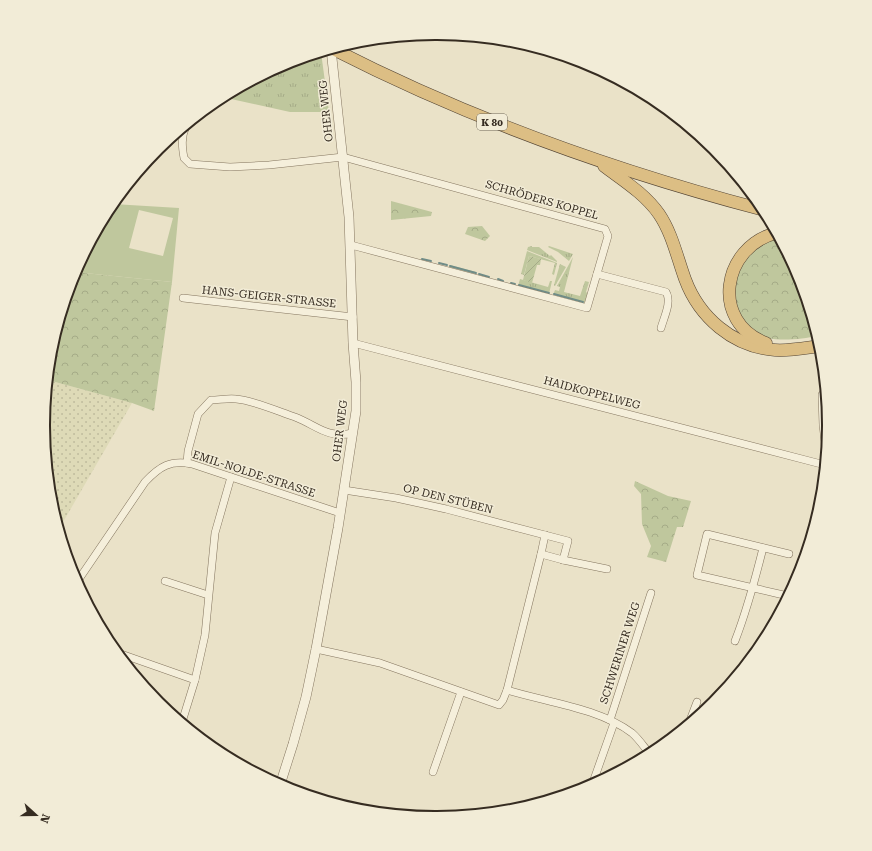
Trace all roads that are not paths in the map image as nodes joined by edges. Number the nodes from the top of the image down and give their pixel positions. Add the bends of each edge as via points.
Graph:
1 (339, 52) edge
2 (332, 54) edge
3 (183, 135) edge
4 (343, 157) junction
5 (595, 160) junction
6 (754, 207) edge
7 (771, 235) edge
8 (351, 245) junction
9 (597, 274) junction
10 (184, 298) dead end
11 (353, 317) junction
12 (661, 328) dead end
13 (353, 342) junction
14 (812, 343) edge
15 (813, 347) edge
16 (353, 433) junction
17 (187, 463) junction
18 (819, 464) edge
19 (231, 478) junction
20 (344, 490) junction
21 (340, 513) junction
22 (545, 535) junction
23 (763, 548) junction
24 (541, 554) junction
25 (789, 554) dead end
26 (563, 560) junction
27 (607, 568) dead end
28 (81, 575) edge
29 (165, 582) dead end
30 (753, 589) junction
31 (651, 593) dead end
32 (208, 594) junction
33 (782, 595) edge
34 (735, 640) dead end
35 (316, 649) junction
36 (127, 656) edge
37 (195, 680) junction
38 (507, 690) junction
39 (461, 692) junction
40 (697, 702) dead end
41 (693, 712) edge
42 (184, 716) edge
43 (612, 721) junction
44 (645, 749) edge
45 (433, 772) dead end
46 (595, 777) edge
47 (282, 779) edge

1 - 5 highway, K 80 via 463,110
2 - 4 street, OHER WEG
3 - 4 street via 184,158 190,164 253,166
4 - 8 street, OHER WEG
4 - 9 street, SCHRÖDERS KOPPEL via 605,229 608,236
5 - 6 highway, K 80
5 - 15 highway via 641,194 659,215 673,243 691,292 702,310 717,326 735,338 767,349 795,350
7 - 14 highway via 753,244 736,264 729,286 731,307 739,324 760,341 778,346
8 - 9 street, SCHRÖDERS KOPPEL via 587,308
8 - 11 street, OHER WEG
9 - 12 street via 666,292 668,302
10 - 11 street, HANS-GEIGER-STRASSE
11 - 13 street, OHER WEG
13 - 16 street, OHER WEG via 356,401
13 - 18 street, HAIDKOPPELWEG
16 - 17 street via 332,435 297,418 237,399 211,400 198,414
16 - 20 street, OHER WEG
17 - 19 street, EMIL-NOLDE-STRASSE
17 - 28 street, EMIL-NOLDE-STRASSE via 170,464 160,468 145,482
19 - 21 street, EMIL-NOLDE-STRASSE
19 - 32 street via 215,533
20 - 21 street, OHER WEG
20 - 22 street, OP DEN STÜBEN via 396,498
21 - 35 street, OHER WEG
22 - 24 street
22 - 26 street, OP DEN STÜBEN via 568,541
23 - 25 street
23 - 30 street
23 - 30 street via 707,534 697,575
24 - 26 street
24 - 38 street
26 - 27 street
29 - 32 street
30 - 33 street
30 - 34 street
31 - 43 street, SCHWERINER WEG
32 - 37 street via 205,636
35 - 39 street via 380,663
35 - 47 street, OHER WEG via 306,697
36 - 37 street
37 - 42 street
38 - 39 street via 504,700 499,705
38 - 43 street via 580,709
39 - 45 street
40 - 41 street
43 - 44 street via 632,734
43 - 46 street, SCHWERINER WEG

